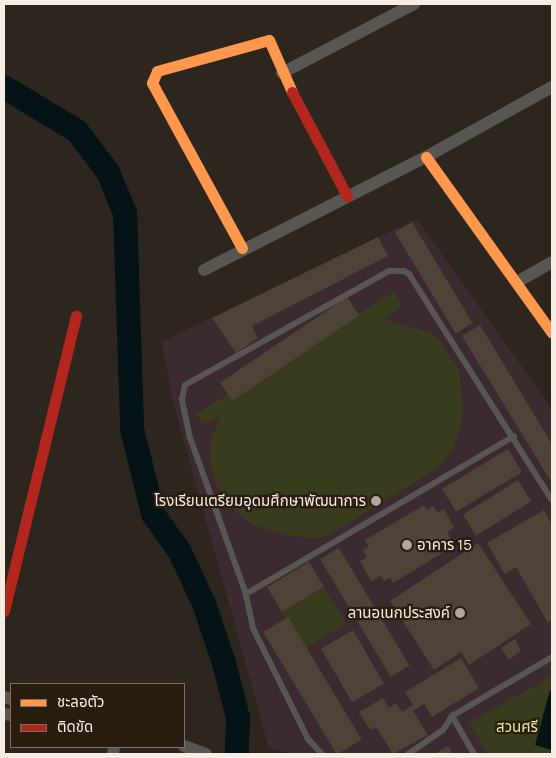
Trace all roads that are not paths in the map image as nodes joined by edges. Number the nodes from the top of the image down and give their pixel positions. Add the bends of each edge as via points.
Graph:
1 (414, 4) edge
2 (282, 73) junction
3 (552, 87) edge
4 (426, 157) junction
5 (347, 196) junction
6 (242, 248) junction
7 (552, 262) edge
8 (204, 270) dead end
9 (517, 282) junction
10 (76, 316) dead end
11 (552, 333) edge
12 (514, 436) junction
13 (552, 500) edge
14 (246, 594) junction
15 (4, 612) edge
16 (552, 657) edge
17 (452, 716) junction
18 (185, 746) edge
19 (206, 754) edge
20 (322, 754) edge
21 (408, 754) edge
22 (474, 754) edge

1 - 2 street
2 - 5 street
2 - 6 street via 271,42 266,39 157,71 153,76 152,83
3 - 4 street
4 - 5 street
4 - 9 street
5 - 6 street
6 - 8 street
7 - 9 street
9 - 11 street
10 - 15 street
12 - 13 lane
12 - 14 lane
12 - 14 lane via 409,274 397,269 189,380 182,399 190,438
14 - 20 lane via 253,628 308,739
16 - 17 lane
17 - 21 lane via 443,730
17 - 22 lane
18 - 19 street

